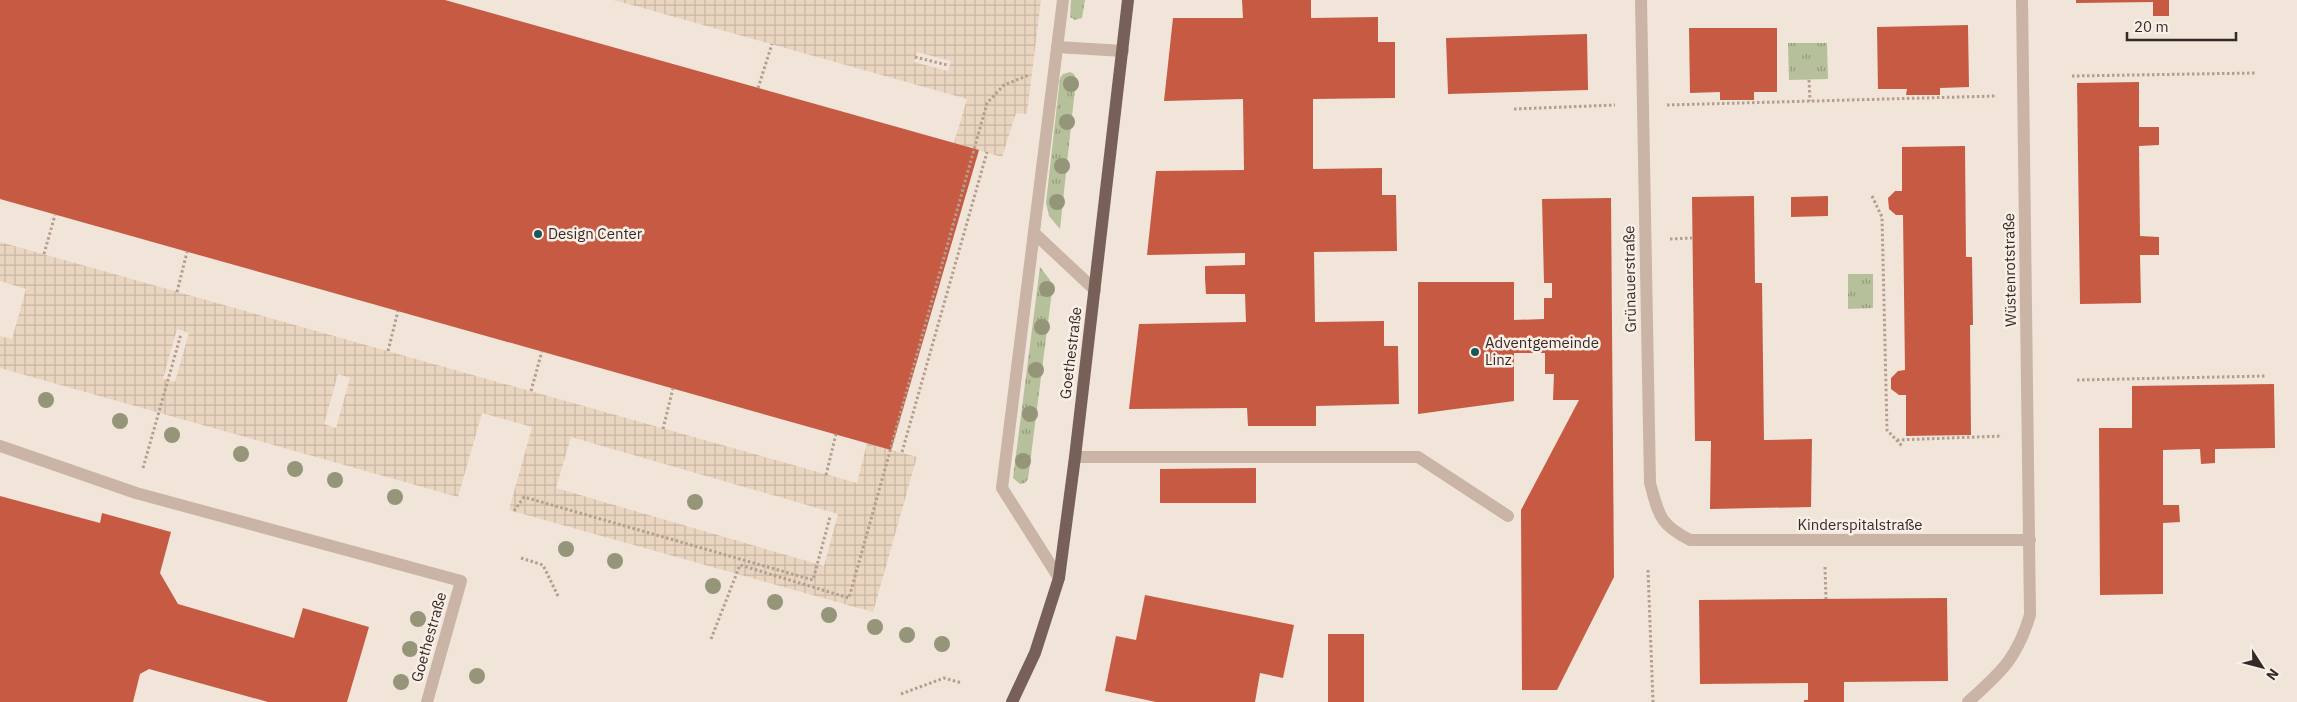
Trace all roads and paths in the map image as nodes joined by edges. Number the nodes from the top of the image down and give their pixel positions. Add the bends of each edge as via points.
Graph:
1 (1063, 0) edge
2 (1128, 0) edge
3 (1641, 0) edge
4 (2022, 0) edge
5 (772, 44) dead end
6 (1057, 46) junction
7 (1123, 51) junction
8 (915, 57) dead end
9 (948, 65) dead end
10 (1032, 73) dead end
11 (2255, 73) dead end
12 (2072, 76) dead end
13 (1809, 80) dead end
14 (758, 88) dead end
15 (1996, 96) dead end
16 (1810, 101) junction
17 (1615, 105) dead end
18 (1666, 105) dead end
19 (1514, 109) dead end
20 (987, 152) dead end
21 (1872, 196) dead end
22 (55, 215) dead end
23 (1034, 233) junction
24 (1692, 238) dead end
25 (1668, 239) dead end
26 (186, 252) dead end
27 (44, 254) dead end
28 (1095, 290) junction
29 (177, 292) dead end
30 (398, 311) dead end
31 (181, 334) dead end
32 (388, 351) dead end
33 (542, 351) dead end
34 (2265, 376) dead end
35 (2077, 380) dead end
36 (673, 388) dead end
37 (531, 391) dead end
38 (663, 429) dead end
39 (836, 434) dead end
40 (2003, 436) dead end
41 (1897, 440) junction
42 (0, 446) edge
43 (1902, 446) dead end
44 (902, 452) dead end
45 (1075, 456) junction
46 (826, 475) dead end
47 (136, 493) junction
48 (514, 511) dead end
49 (1508, 516) dead end
50 (830, 517) dead end
51 (1690, 540) joint
52 (2030, 540) junction
53 (521, 558) dead end
54 (1825, 567) dead end
55 (1648, 570) dead end
56 (1059, 578) junction
57 (558, 596) dead end
58 (1826, 599) dead end
59 (711, 640) dead end
60 (962, 683) dead end
61 (901, 694) dead end
62 (427, 702) edge
63 (1012, 702) edge
64 (1653, 702) edge
65 (1968, 702) edge

1 - 6 street
2 - 7 main road, Goethestraße
3 - 51 street, Grünauerstraße via 1650,483 1659,514 1671,530
4 - 52 street, Wüstenrotstraße
5 - 14 path
6 - 7 street
6 - 23 street
7 - 28 main road, Goethestraße
8 - 9 path
10 - 59 path via 1004,85 986,102 849,598 740,566
11 - 12 path
13 - 16 path
15 - 16 path
16 - 18 path
17 - 19 path
20 - 44 path
21 - 41 path via 1882,216 1886,430
22 - 27 path
23 - 28 street
23 - 56 street via 1002,488
24 - 25 path
26 - 29 path
28 - 45 main road, Goethestraße
30 - 32 path
31 - 47 path
33 - 37 path
34 - 35 path
36 - 38 path
39 - 46 path
40 - 41 path
41 - 43 path
42 - 47 street
45 - 49 street via 1418,457
45 - 56 main road, Goethestraße
47 - 62 street, Goethestraße via 462,581
48 - 50 path via 524,497 813,580
51 - 52 street, Kinderspitalstraße
52 - 65 street, Wüstenrotstraße via 2030,615 2024,635 2014,656
53 - 57 path via 543,565
54 - 58 path
55 - 64 path
56 - 63 main road, Goethestraße via 1035,653
60 - 61 path via 944,678

